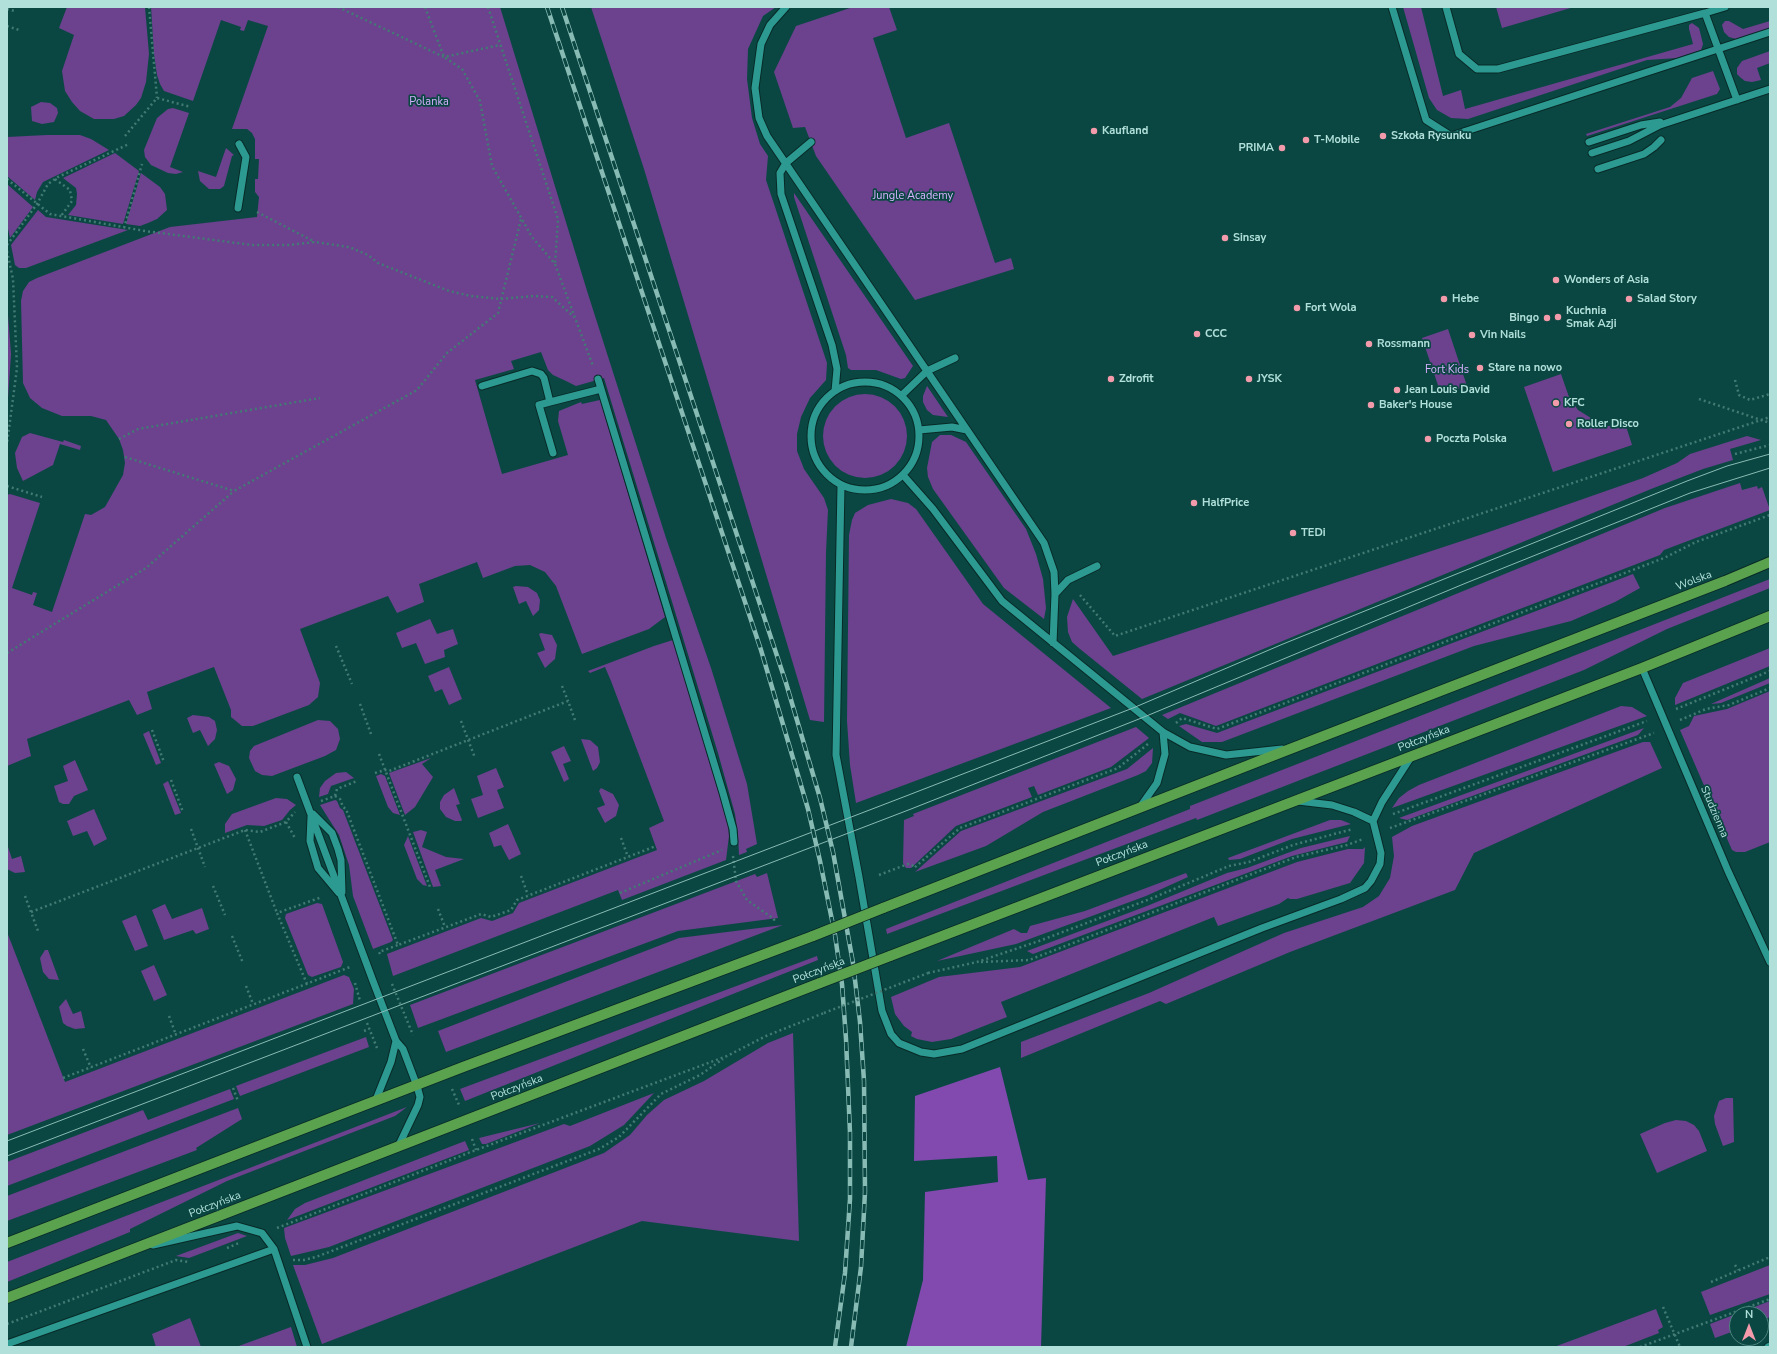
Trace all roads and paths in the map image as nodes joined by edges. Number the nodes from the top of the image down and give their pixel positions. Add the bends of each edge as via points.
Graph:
1 (149, 7) edge
2 (338, 7) edge
3 (425, 7) edge
4 (488, 7) edge
5 (786, 7) edge
6 (1392, 7) edge
7 (1446, 7) edge
8 (1725, 7) edge
9 (7, 9) edge
10 (15, 11) dead end
11 (1705, 13) junction
12 (7, 26) edge
13 (19, 30) dead end
14 (1770, 32) edge
15 (500, 45) junction
16 (1718, 49) junction
17 (444, 57) junction
18 (1770, 89) edge
19 (158, 98) junction
20 (1737, 100) junction
21 (191, 107) dead end
22 (1672, 121) junction
23 (125, 136) dead end
24 (1661, 140) dead end
25 (811, 142) dead end
26 (1589, 142) dead end
27 (129, 144) dead end
28 (239, 144) dead end
29 (1592, 154) dead end
30 (786, 163) junction
31 (142, 164) dead end
32 (1598, 169) dead end
33 (7, 179) edge
34 (55, 179) junction
35 (37, 204) junction
36 (238, 208) dead end
37 (257, 212) dead end
38 (61, 216) junction
39 (521, 219) junction
40 (124, 228) junction
41 (314, 242) junction
42 (7, 245) edge
43 (7, 251) edge
44 (555, 264) junction
45 (500, 299) junction
46 (574, 317) junction
47 (955, 358) dead end
48 (927, 371) junction
49 (598, 379) joint
50 (1735, 380) dead end
51 (482, 386) dead end
52 (601, 389) junction
53 (836, 390) junction
54 (1770, 394) edge
55 (902, 396) junction
56 (320, 398) dead end
57 (1699, 399) dead end
58 (550, 402) junction
59 (1770, 417) edge
60 (1761, 420) junction
61 (1770, 423) edge
62 (919, 430) junction
63 (967, 430) junction
64 (119, 439) dead end
65 (7, 444) edge
66 (1770, 445) edge
67 (553, 453) dead end
68 (1736, 454) dead end
69 (125, 456) dead end
70 (903, 475) junction
71 (841, 485) junction
72 (7, 486) edge
73 (234, 491) junction
74 (42, 497) dead end
75 (1770, 516) edge
76 (1770, 562) edge
77 (1097, 566) dead end
78 (1055, 594) junction
79 (1080, 595) dead end
80 (1770, 616) edge
81 (1053, 643) junction
82 (336, 646) dead end
83 (7, 653) edge
84 (1642, 668) junction
85 (1770, 672) edge
86 (352, 684) dead end
87 (562, 686) dead end
88 (1770, 688) edge
89 (568, 701) junction
90 (360, 704) dead end
91 (1677, 709) dead end
92 (576, 720) dead end
93 (1650, 720) dead end
94 (461, 721) dead end
95 (1667, 728) junction
96 (152, 730) dead end
97 (1163, 732) junction
98 (371, 734) dead end
99 (468, 740) junction
100 (1290, 749) junction
101 (379, 754) dead end
102 (1411, 757) junction
103 (475, 758) dead end
104 (164, 762) dead end
105 (385, 770) junction
106 (375, 773) dead end
107 (297, 777) dead end
108 (171, 780) dead end
109 (357, 781) dead end
110 (335, 796) junction
111 (1298, 801) junction
112 (319, 802) dead end
113 (1140, 808) junction
114 (299, 810) dead end
115 (184, 812) dead end
116 (312, 813) junction
117 (1392, 814) dead end
118 (1373, 821) junction
119 (286, 822) junction
120 (1356, 828) dead end
121 (191, 829) dead end
122 (245, 830) junction
123 (1377, 833) junction
124 (621, 838) dead end
125 (734, 842) joint
126 (297, 843) dead end
127 (656, 846) dead end
128 (198, 848) junction
129 (628, 857) junction
130 (732, 857) dead end
131 (205, 866) dead end
132 (879, 875) dead end
133 (521, 876) dead end
134 (214, 886) dead end
135 (430, 887) dead end
136 (320, 890) dead end
137 (620, 893) dead end
138 (528, 895) junction
139 (25, 896) dead end
140 (324, 896) junction
141 (343, 898) junction
142 (327, 903) dead end
143 (438, 909) dead end
144 (31, 912) junction
145 (277, 914) junction
146 (225, 915) dead end
147 (774, 923) dead end
148 (445, 927) junction
149 (38, 931) dead end
150 (232, 936) dead end
151 (398, 945) junction
152 (382, 958) dead end
153 (348, 960) dead end
154 (977, 962) junction
155 (1770, 962) edge
156 (243, 964) dead end
157 (350, 967) junction
158 (353, 974) dead end
159 (355, 981) dead end
160 (391, 981) dead end
161 (307, 984) junction
162 (246, 986) dead end
163 (360, 1001) dead end
164 (253, 1004) junction
165 (169, 1016) dead end
166 (367, 1023) dead end
167 (369, 1029) junction
168 (364, 1031) dead end
169 (176, 1035) junction
170 (412, 1035) dead end
171 (396, 1041) junction
172 (377, 1048) dead end
173 (83, 1049) dead end
174 (727, 1056) junction
175 (91, 1068) junction
176 (64, 1078) dead end
177 (417, 1086) junction
178 (233, 1088) dead end
179 (452, 1090) dead end
180 (238, 1101) dead end
181 (375, 1102) junction
182 (459, 1106) dead end
183 (472, 1139) dead end
184 (398, 1148) junction
185 (476, 1150) junction
186 (262, 1233) junction
187 (7, 1243) edge
188 (224, 1249) dead end
189 (274, 1249) junction
190 (129, 1251) junction
191 (1770, 1257) edge
192 (190, 1262) dead end
193 (1736, 1265) dead end
194 (1738, 1270) junction
195 (1711, 1282) dead end
196 (7, 1298) edge
197 (1770, 1299) edge
198 (1663, 1307) dead end
199 (7, 1324) edge
200 (1675, 1334) junction
201 (7, 1344) edge
202 (307, 1347) edge
203 (1640, 1347) edge
204 (1680, 1347) edge

1 - 19 path
2 - 17 path
3 - 17 path
4 - 15 path
5 - 30 street via 770,25 761,44 755,88 759,118 766,136
6 - 16 street via 1426,120 1451,136
7 - 11 street via 1459,54 1477,69 1498,69
8 - 11 street
9 - 10 path
11 - 16 street
12 - 13 path
14 - 16 street
15 - 17 path
15 - 44 path via 558,220
16 - 20 street
17 - 39 path via 462,70 480,101 492,166
18 - 20 street
19 - 21 path
19 - 23 path
20 - 22 street
22 - 26 street via 1640,125
22 - 29 street via 1629,141
24 - 32 street via 1644,154
25 - 30 street
27 - 34 path
28 - 36 street via 246,157
30 - 48 street
30 - 53 street via 780,173 781,194 832,345 837,369
31 - 40 path
33 - 35 path
34 - 35 path via 48,184
34 - 38 path via 70,190 72,201
35 - 38 path via 50,214
35 - 42 path
37 - 41 path
38 - 40 path
39 - 44 path via 532,237
39 - 45 path
40 - 41 path via 252,245
41 - 45 path via 349,247 368,255 378,263 449,291
43 - 65 path via 13,279 17,368
44 - 46 path
45 - 46 path via 552,297
45 - 73 path via 498,313 447,353 417,390
46 - 49 path
47 - 48 street
48 - 55 street
48 - 63 street
49 - 52 street
50 - 54 path via 1739,396 1750,400
51 - 58 street via 532,371 537,372 544,378
52 - 58 street
52 - 125 street via 734,829
53 - 55 street via 854,383 874,382
53 - 71 street via 821,404 816,413 812,423 811,442 821,468
55 - 62 street via 913,411
56 - 64 path via 138,429
57 - 60 path
58 - 67 street via 539,405
59 - 60 path
60 - 61 path
60 - 79 path via 1115,636
62 - 63 street via 952,427
62 - 70 street via 920,438 915,458
63 - 78 street via 1044,543 1054,572
66 - 68 path
69 - 73 path
70 - 71 street via 888,486 870,490
70 - 81 street via 933,509 1002,601
71 - 123 street via 836,755 882,1011 888,1029 900,1043 921,1052 934,1054 962,1049 1353,894 1365,888 1380,864 1381,853
72 - 74 path
73 - 83 path via 146,568
75 - 97 path via 1696,542 1664,558 1217,730 1182,718
76 - 100 main road, Wolska
77 - 78 street via 1068,580
78 - 81 street
80 - 84 main road
81 - 97 street
82 - 86 path
84 - 95 street, Studzienna
84 - 102 main road, Połczyńska
85 - 91 path
87 - 89 path
88 - 95 path via 1729,705 1706,709
89 - 92 path
89 - 99 path
90 - 98 path
93 - 117 path
94 - 99 path
95 - 123 path
95 - 155 street, Studzienna
96 - 104 path
97 - 100 street via 1190,747 1226,755
97 - 113 street via 1165,754 1157,782
97 - 132 path via 1118,768 960,828 914,868 908,864
99 - 103 path
99 - 105 path via 389,771
100 - 113 main road
101 - 105 path
102 - 111 main road, Połczyńska
102 - 118 street
105 - 106 path
105 - 135 path
107 - 116 street
108 - 115 path
109 - 110 path via 337,789
110 - 112 path
110 - 151 path via 346,809
111 - 118 street via 1332,805
111 - 184 main road, Połczyńska, bridge via 890,956
113 - 177 main road, bridge via 813,936
114 - 119 path
116 - 141 street
116 - 141 street via 332,833 338,849 342,860
116 - 141 street via 310,841 318,868
118 - 123 street
119 - 122 path via 260,832
119 - 126 path
120 - 154 path via 1229,866 1150,899
121 - 128 path
122 - 128 path
122 - 145 path
123 - 154 path via 1348,845 1296,857 1029,960
124 - 129 path
125 - 137 path via 718,853
127 - 129 path
128 - 131 path
128 - 144 path
129 - 138 path
130 - 147 path via 736,881 747,900 774,919
133 - 138 path
134 - 146 path
136 - 140 path
138 - 148 path via 517,900 511,910 491,917 481,914
139 - 144 path
140 - 142 path
140 - 145 path
141 - 171 street
143 - 148 path
144 - 149 path
145 - 161 path
148 - 151 path
150 - 156 path
151 - 152 path via 380,952
153 - 157 path
154 - 174 path, bridge via 928,973 766,1036
157 - 158 path
157 - 161 path
159 - 163 path
160 - 170 path
161 - 164 path
162 - 164 path
164 - 169 path
165 - 169 path
166 - 167 path
167 - 168 path
167 - 172 path
169 - 175 path
171 - 177 street via 403,1049
171 - 181 street via 391,1062
173 - 175 path
174 - 185 path
174 - 189 path via 700,1075 661,1094 619,1137 599,1149 316,1257 292,1260 281,1250
175 - 176 path
177 - 181 main road
177 - 184 street via 420,1097 418,1105
178 - 180 path
179 - 182 path
181 - 187 main road
183 - 185 path
184 - 190 main road, Połczyńska
185 - 186 path
186 - 188 path
186 - 189 street
186 - 190 street via 237,1226
189 - 201 street
189 - 202 street
190 - 196 main road, Połczyńska
191 - 194 path
192 - 199 path via 176,1260
193 - 194 path
194 - 195 path
197 - 200 path
198 - 200 path
200 - 203 path
200 - 204 path

